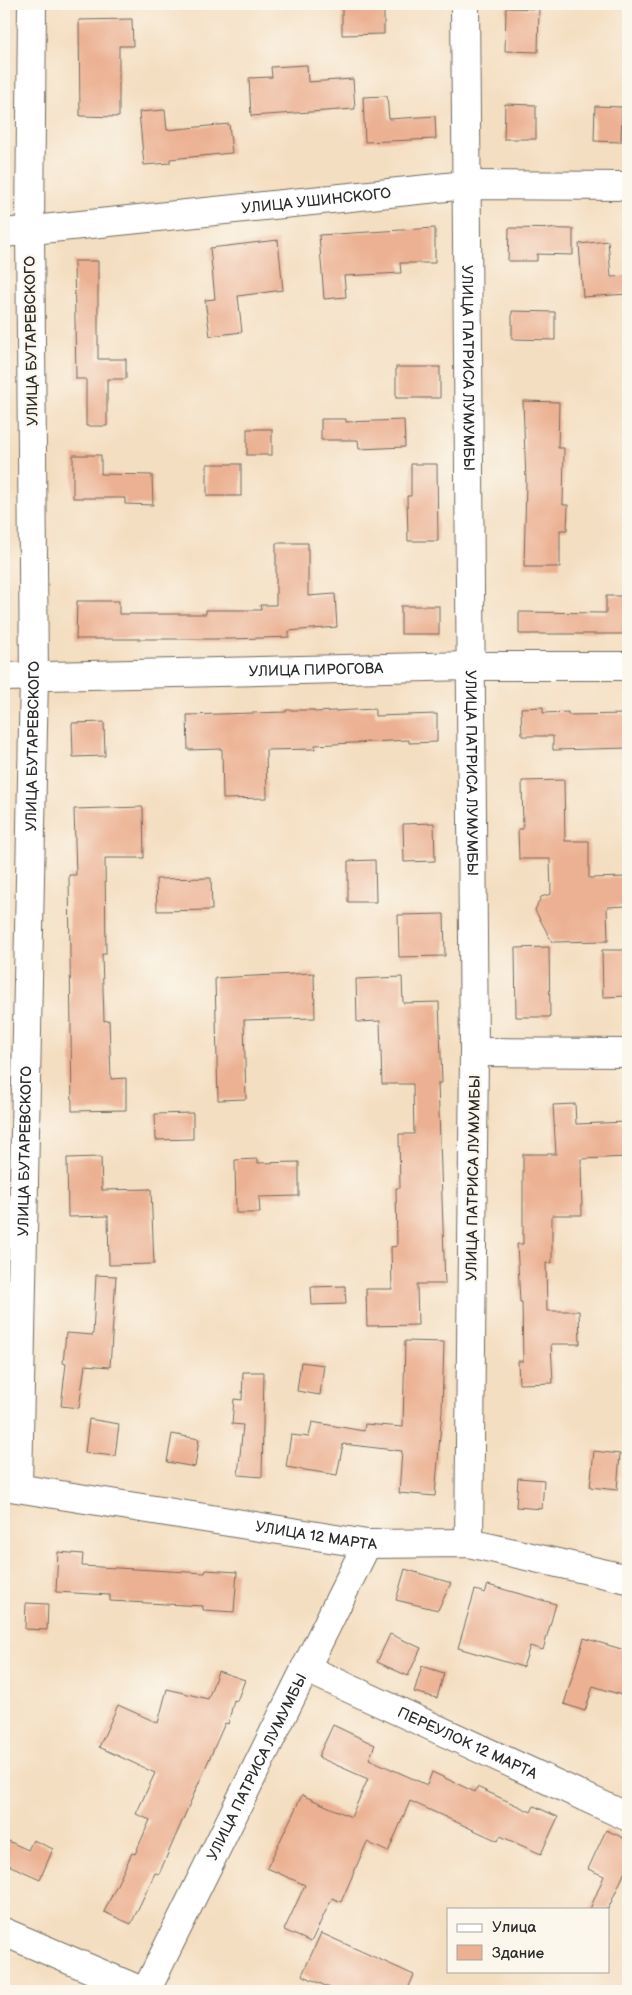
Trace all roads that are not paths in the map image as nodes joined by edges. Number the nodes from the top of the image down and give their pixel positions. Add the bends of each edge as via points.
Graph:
1 (32, 4) edge
2 (465, 4) edge
3 (466, 185) junction
4 (628, 186) edge
5 (30, 230) junction
6 (4, 233) edge
7 (470, 666) junction
8 (628, 666) edge
9 (34, 676) junction
10 (4, 677) edge
11 (474, 1052) junction
12 (628, 1053) edge
13 (11, 1486) edge
14 (469, 1543) junction
15 (367, 1544) junction
16 (628, 1579) edge
17 (306, 1668) junction
18 (628, 1817) edge
19 (4, 1932) edge
20 (142, 1991) edge
21 (146, 1991) edge

1 - 5 street, УЛИЦА БУТАРЕВСКОГО
2 - 3 street, УЛИЦА ПАТРИСА ЛУМУМБЫ
3 - 4 street, УЛИЦА УШИНСКОГО
3 - 5 street, УЛИЦА УШИНСКОГО
3 - 7 street, УЛИЦА ПАТРИСА ЛУМУМБЫ
5 - 6 street, УЛИЦА УШИНСКОГО
5 - 9 street, УЛИЦА БУТАРЕВСКОГО
7 - 8 street, УЛИЦА ПИРОГОВА
7 - 9 street, УЛИЦА ПИРОГОВА
7 - 11 street, УЛИЦА ПАТРИСА ЛУМУМБЫ
9 - 10 street, УЛИЦА ПИРОГОВА
9 - 13 street, УЛИЦА БУТАРЕВСКОГО
11 - 12 street
11 - 14 street, УЛИЦА ПАТРИСА ЛУМУМБЫ
13 - 15 street, УЛИЦА 12 МАРТА
14 - 15 street, УЛИЦА 12 МАРТА
14 - 16 street, УЛИЦА 12 МАРТА
15 - 17 street, УЛИЦА ПАТРИСА ЛУМУМБЫ
17 - 18 street, ПЕРЕУЛОК 12 МАРТА
17 - 21 street, УЛИЦА ПАТРИСА ЛУМУМБЫ
19 - 20 street

